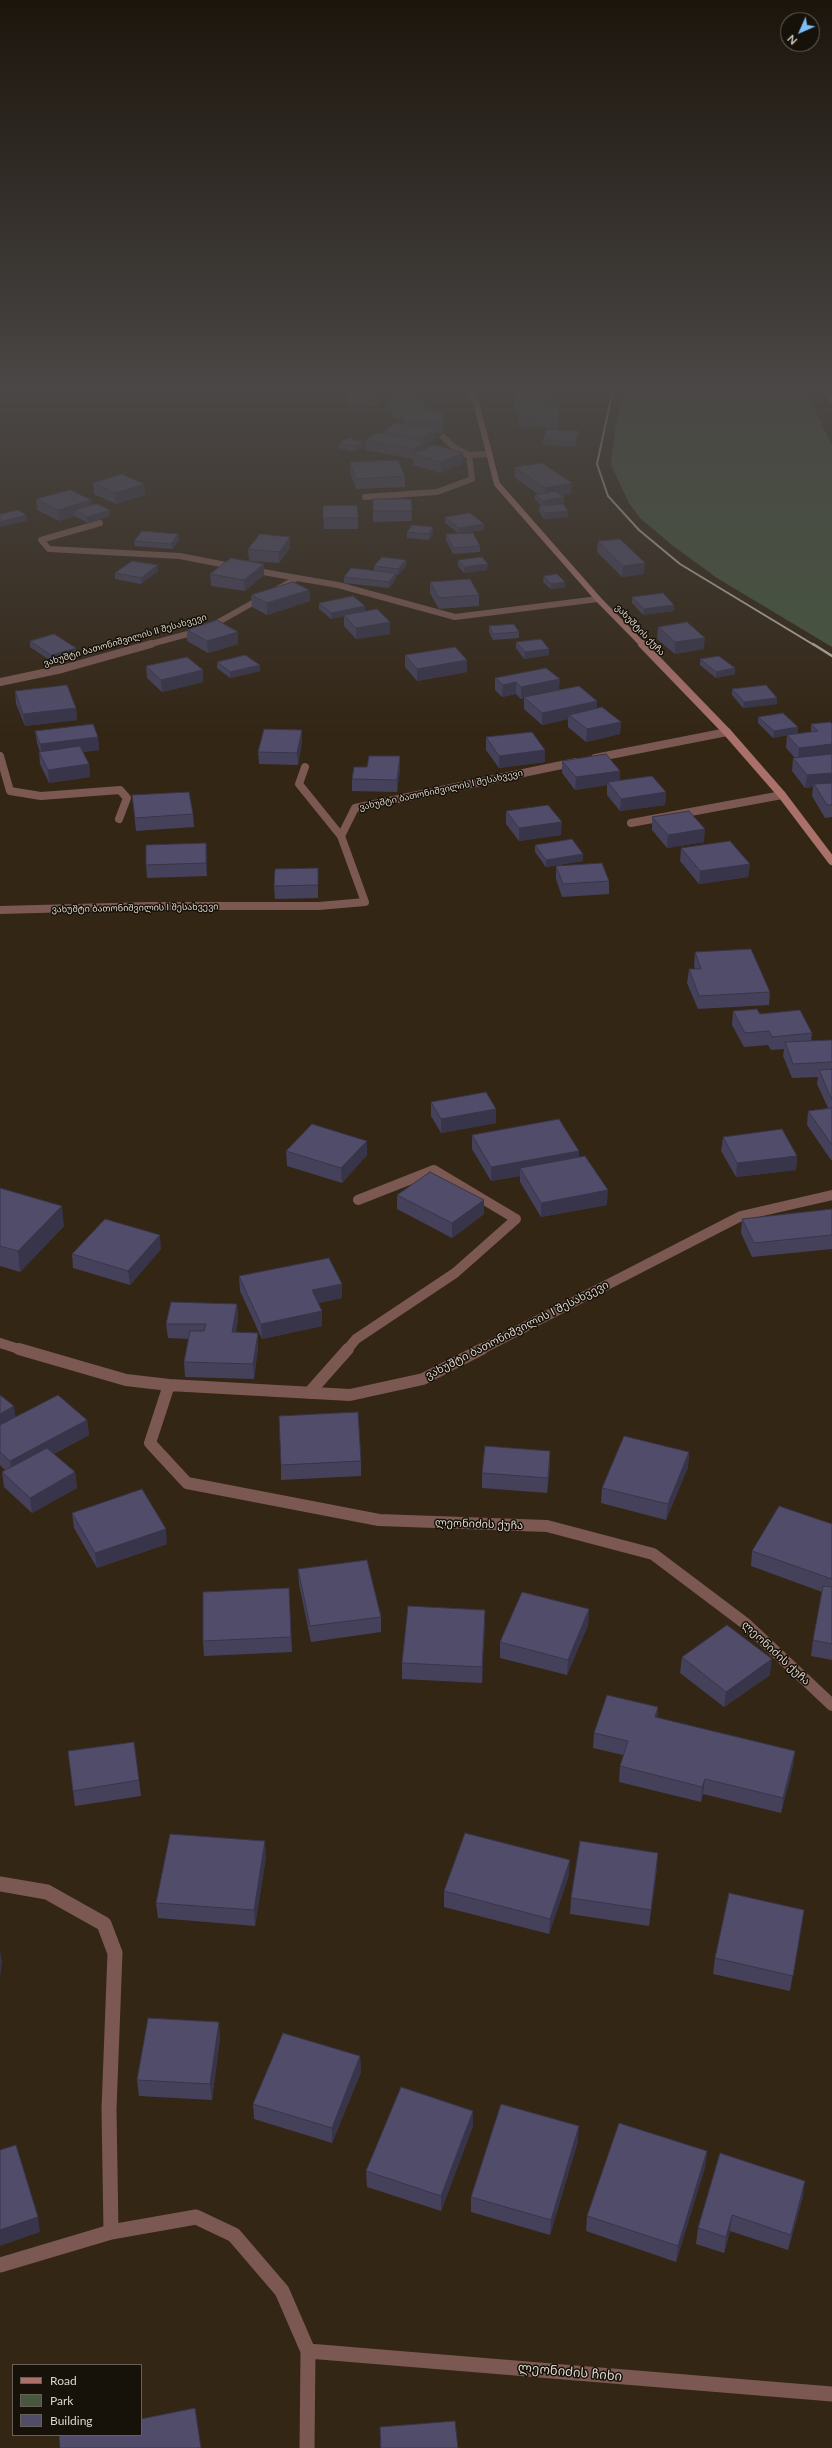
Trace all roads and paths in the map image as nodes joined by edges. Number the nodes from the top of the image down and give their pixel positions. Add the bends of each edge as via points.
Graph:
1 (518, 508) edge
2 (100, 523) dead end
3 (297, 578) junction
4 (598, 599) junction
5 (0, 682) edge
6 (726, 732) junction
7 (0, 756) edge
8 (305, 767) dead end
9 (782, 795) junction
10 (119, 819) dead end
11 (631, 823) dead end
12 (341, 836) junction
13 (832, 861) edge
14 (0, 910) edge
15 (832, 1195) edge
16 (358, 1200) dead end
17 (0, 1343) edge
18 (169, 1385) junction
19 (309, 1393) junction
20 (832, 1705) edge
21 (0, 1884) edge
22 (111, 2232) junction
23 (0, 2265) edge
24 (308, 2351) junction
25 (832, 2394) edge
26 (308, 2448) edge

1 - 4 street, ვახუშტის ქუჩა
2 - 3 street via 41,540 49,549 180,556
3 - 4 street via 338,585 455,617
3 - 5 street, ვახუშტი ბათონიშვილის II შესახვევი via 206,629 62,669
4 - 6 street, ვახუშტის ქუჩა
6 - 9 street, ვახუშტის ქუჩა
6 - 12 street, ვახუშტი ბათონიშვილის I შესახვევი via 355,808
7 - 10 street via 10,791 41,796 120,790 127,798
8 - 12 street via 299,784
9 - 11 street
9 - 13 street, ვახუშტის ქუჩა
12 - 14 street, ვახუშტი ბათონიშვილის I შესახვევი via 365,902 319,906 150,906
15 - 19 street, ვახუშტი ბათონიშვილის I შესახვევი via 741,1216 423,1379 350,1395
16 - 19 street via 434,1170 516,1219 455,1273 356,1339
17 - 18 street, ვახუშტი ბათონიშვილის I შესახვევი via 126,1380
18 - 19 street, ვახუშტი ბათონიშვილის I შესახვევი
18 - 20 street, ლეონიძის ქუჩა via 150,1443 187,1483 379,1520 547,1526 653,1554 746,1624
21 - 22 street via 47,1892 104,1924 115,1953 109,2109
22 - 23 street
22 - 24 street via 196,2217 234,2235 282,2291
24 - 25 street, ლეონიძის ჩიხი
24 - 26 street

